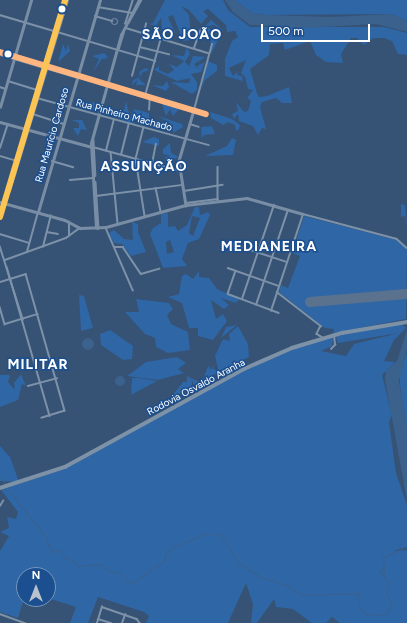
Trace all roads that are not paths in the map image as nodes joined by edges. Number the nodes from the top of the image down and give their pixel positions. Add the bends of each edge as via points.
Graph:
1 (31, 0) edge
2 (66, 0) edge
3 (100, 0) edge
4 (133, 0) edge
5 (139, 0) edge
6 (98, 7) junction
7 (131, 12) junction
8 (0, 14) edge
9 (95, 16) junction
10 (112, 21) dead end
11 (24, 22) junction
12 (146, 24) dead end
13 (125, 26) junction
14 (201, 29) dead end
15 (56, 32) junction
16 (144, 34) junction
17 (161, 38) junction
18 (88, 41) junction
19 (212, 44) dead end
20 (140, 47) junction
21 (194, 48) junction
22 (117, 50) junction
23 (158, 51) junction
24 (208, 52) junction
25 (0, 53) edge
26 (169, 54) dead end
27 (138, 56) junction
28 (14, 57) junction
29 (155, 61) junction
30 (46, 66) junction
31 (77, 76) junction
32 (132, 76) dead end
33 (8, 81) junction
34 (108, 85) junction
35 (0, 87) edge
36 (6, 88) junction
37 (39, 90) junction
38 (145, 96) junction
39 (150, 97) junction
40 (36, 98) junction
41 (0, 107) edge
42 (68, 107) junction
43 (149, 110) dead end
44 (194, 110) junction
45 (32, 114) junction
46 (206, 114) dead end
47 (99, 115) junction
48 (114, 119) junction
49 (0, 122) edge
50 (8, 124) junction
51 (63, 124) junction
52 (129, 124) junction
53 (190, 124) junction
54 (144, 127) junction
55 (200, 127) dead end
56 (27, 129) junction
57 (59, 138) junction
58 (186, 138) junction
59 (156, 144) dead end
60 (209, 145) dead end
61 (91, 147) junction
62 (0, 148) edge
63 (106, 151) junction
64 (111, 152) junction
65 (121, 155) junction
66 (0, 156) edge
67 (136, 159) junction
68 (17, 161) junction
69 (52, 161) junction
70 (152, 164) junction
71 (73, 167) dead end
72 (218, 167) dead end
73 (94, 169) junction
74 (180, 171) junction
75 (93, 178) junction
76 (70, 180) dead end
77 (182, 185) junction
78 (217, 185) junction
79 (223, 185) dead end
80 (95, 188) junction
81 (156, 188) junction
82 (139, 190) junction
83 (183, 191) junction
84 (114, 194) junction
85 (95, 196) junction
86 (218, 200) junction
87 (0, 202) edge
88 (4, 204) junction
89 (186, 204) junction
90 (274, 205) junction
91 (288, 210) junction
92 (161, 211) junction
93 (38, 212) junction
94 (303, 214) junction
95 (51, 216) junction
96 (145, 216) junction
97 (0, 217) edge
98 (69, 222) junction
99 (118, 224) junction
100 (106, 227) junction
101 (80, 228) junction
102 (97, 228) junction
103 (47, 232) junction
104 (0, 234) edge
105 (58, 234) dead end
106 (69, 236) junction
107 (30, 243) junction
108 (232, 244) dead end
109 (0, 246) edge
110 (43, 247) junction
111 (114, 247) junction
112 (407, 248) edge
113 (27, 252) junction
114 (259, 252) junction
115 (272, 257) junction
116 (5, 260) junction
117 (287, 262) junction
118 (159, 268) dead end
119 (228, 268) dead end
120 (236, 271) junction
121 (250, 276) junction
122 (10, 279) junction
123 (264, 281) junction
124 (0, 282) edge
125 (279, 286) junction
126 (133, 290) dead end
127 (277, 292) junction
128 (242, 299) junction
129 (256, 305) junction
130 (0, 307) edge
131 (271, 311) junction
132 (38, 314) junction
133 (279, 314) dead end
134 (22, 319) junction
135 (407, 322) edge
136 (334, 335) junction
137 (322, 338) junction
138 (331, 349) dead end
139 (56, 378) junction
140 (39, 383) junction
141 (28, 386) dead end
142 (50, 416) junction
143 (42, 418) dead end
144 (0, 488) edge
145 (3, 501) dead end
146 (0, 506) edge
147 (0, 614) edge
148 (125, 615) junction
149 (98, 619) junction
150 (25, 623) edge
151 (97, 623) edge
152 (111, 623) edge
153 (122, 623) edge
154 (140, 623) edge

1 - 11 street
2 - 15 street
3 - 6 street, Rua Maurício Cardoso
4 - 7 street
5 - 7 street
6 - 7 street
6 - 9 street, Rua Maurício Cardoso
7 - 13 street
7 - 13 street
8 - 11 street
9 - 10 street
9 - 18 street, Rua Maurício Cardoso
11 - 15 street
11 - 28 street
12 - 16 street
13 - 16 street
13 - 22 street
14 - 21 street
15 - 18 street
15 - 30 street
16 - 17 street
16 - 20 street
17 - 21 street
17 - 23 street
18 - 22 street
18 - 31 street, Rua Maurício Cardoso
19 - 24 street
20 - 23 street
20 - 27 street
21 - 24 street
22 - 27 street
22 - 34 street
23 - 26 street
23 - 29 street
24 - 44 street
25 - 28 street
27 - 29 street
27 - 32 street
28 - 30 street
28 - 33 street
29 - 38 street
30 - 31 street
30 - 37 street
31 - 34 street
31 - 42 street, Rua Maurício Cardoso
33 - 36 street
33 - 37 street
34 - 38 street
34 - 47 street
35 - 36 street
36 - 41 street
37 - 40 street
38 - 39 street
39 - 43 street
39 - 44 street
40 - 42 street, Rua Pinheiro Machado
40 - 45 street
42 - 47 street, Rua Pinheiro Machado
42 - 51 street, Rua Maurício Cardoso
44 - 46 street
44 - 53 street
45 - 51 street
45 - 56 street
47 - 48 street, Rua Pinheiro Machado
47 - 61 street
48 - 52 street, Rua Pinheiro Machado
48 - 63 street
49 - 50 street
50 - 56 street
50 - 62 street
51 - 57 street, Rua Maurício Cardoso
52 - 54 street, Rua Pinheiro Machado
52 - 65 street
53 - 55 street
53 - 58 street
54 - 58 street, Rua Pinheiro Machado
54 - 67 street
56 - 57 street
56 - 68 street
57 - 61 street
57 - 69 street, Rua Maurício Cardoso
58 - 60 street, Rua Pinheiro Machado
58 - 74 street
59 - 70 street
61 - 63 street
61 - 73 street
63 - 64 street
64 - 65 street
64 - 84 street
65 - 67 street
66 - 68 street
67 - 70 street
67 - 82 street
68 - 88 street
69 - 71 street
69 - 93 street, Rua Maurício Cardoso
70 - 74 street
72 - 78 street
73 - 75 street
73 - 80 street
74 - 77 street
75 - 76 street
75 - 80 street
77 - 81 street
77 - 83 street
78 - 79 street
78 - 83 street
78 - 86 street
80 - 85 street
81 - 82 street
81 - 92 street
82 - 84 street
82 - 96 street
83 - 89 street
84 - 85 street
84 - 99 street
85 - 102 street
86 - 89 street
86 - 90 street via 247,198
87 - 88 street
88 - 93 street
88 - 97 street
89 - 92 street
90 - 91 street
90 - 114 street
91 - 94 street
91 - 115 street
92 - 96 street
93 - 95 street
93 - 107 street, Rua Maurício Cardoso
94 - 112 street via 397,239
94 - 117 street
95 - 98 street
95 - 103 street
96 - 99 street
98 - 101 street
98 - 106 street
99 - 100 street
100 - 102 street
100 - 111 street
101 - 102 street
101 - 106 street
103 - 105 street
103 - 110 street
104 - 107 street
106 - 110 street
107 - 113 street, Rua Maurício Cardoso
108 - 114 street
109 - 116 street
110 - 113 street
111 - 118 street via 124,247 141,274
111 - 126 street
113 - 116 street
114 - 115 street
114 - 121 street
115 - 117 street
115 - 123 street
116 - 122 street
117 - 125 street
119 - 120 street
120 - 121 street
120 - 128 street via 228,294
121 - 123 street
121 - 128 street
122 - 124 street
122 - 132 street via 26,274
122 - 134 street
123 - 125 street
123 - 129 street
125 - 127 street
127 - 131 street
127 - 137 street via 321,326 317,334
128 - 129 street
129 - 131 street
130 - 134 street via 5,324
131 - 133 street
132 - 134 street
132 - 139 street
134 - 140 street
135 - 136 highway, Rodovia Osvaldo Aranha
136 - 137 highway, Rodovia Osvaldo Aranha
136 - 138 street via 335,345
137 - 144 highway, Rodovia Osvaldo Aranha via 244,369 65,467
139 - 140 street
139 - 142 street via 65,411
140 - 141 street
140 - 142 street
142 - 143 street
145 - 146 street
147 - 150 street
148 - 149 street via 102,608
148 - 153 street
148 - 154 street via 138,619
149 - 151 street
149 - 152 street

